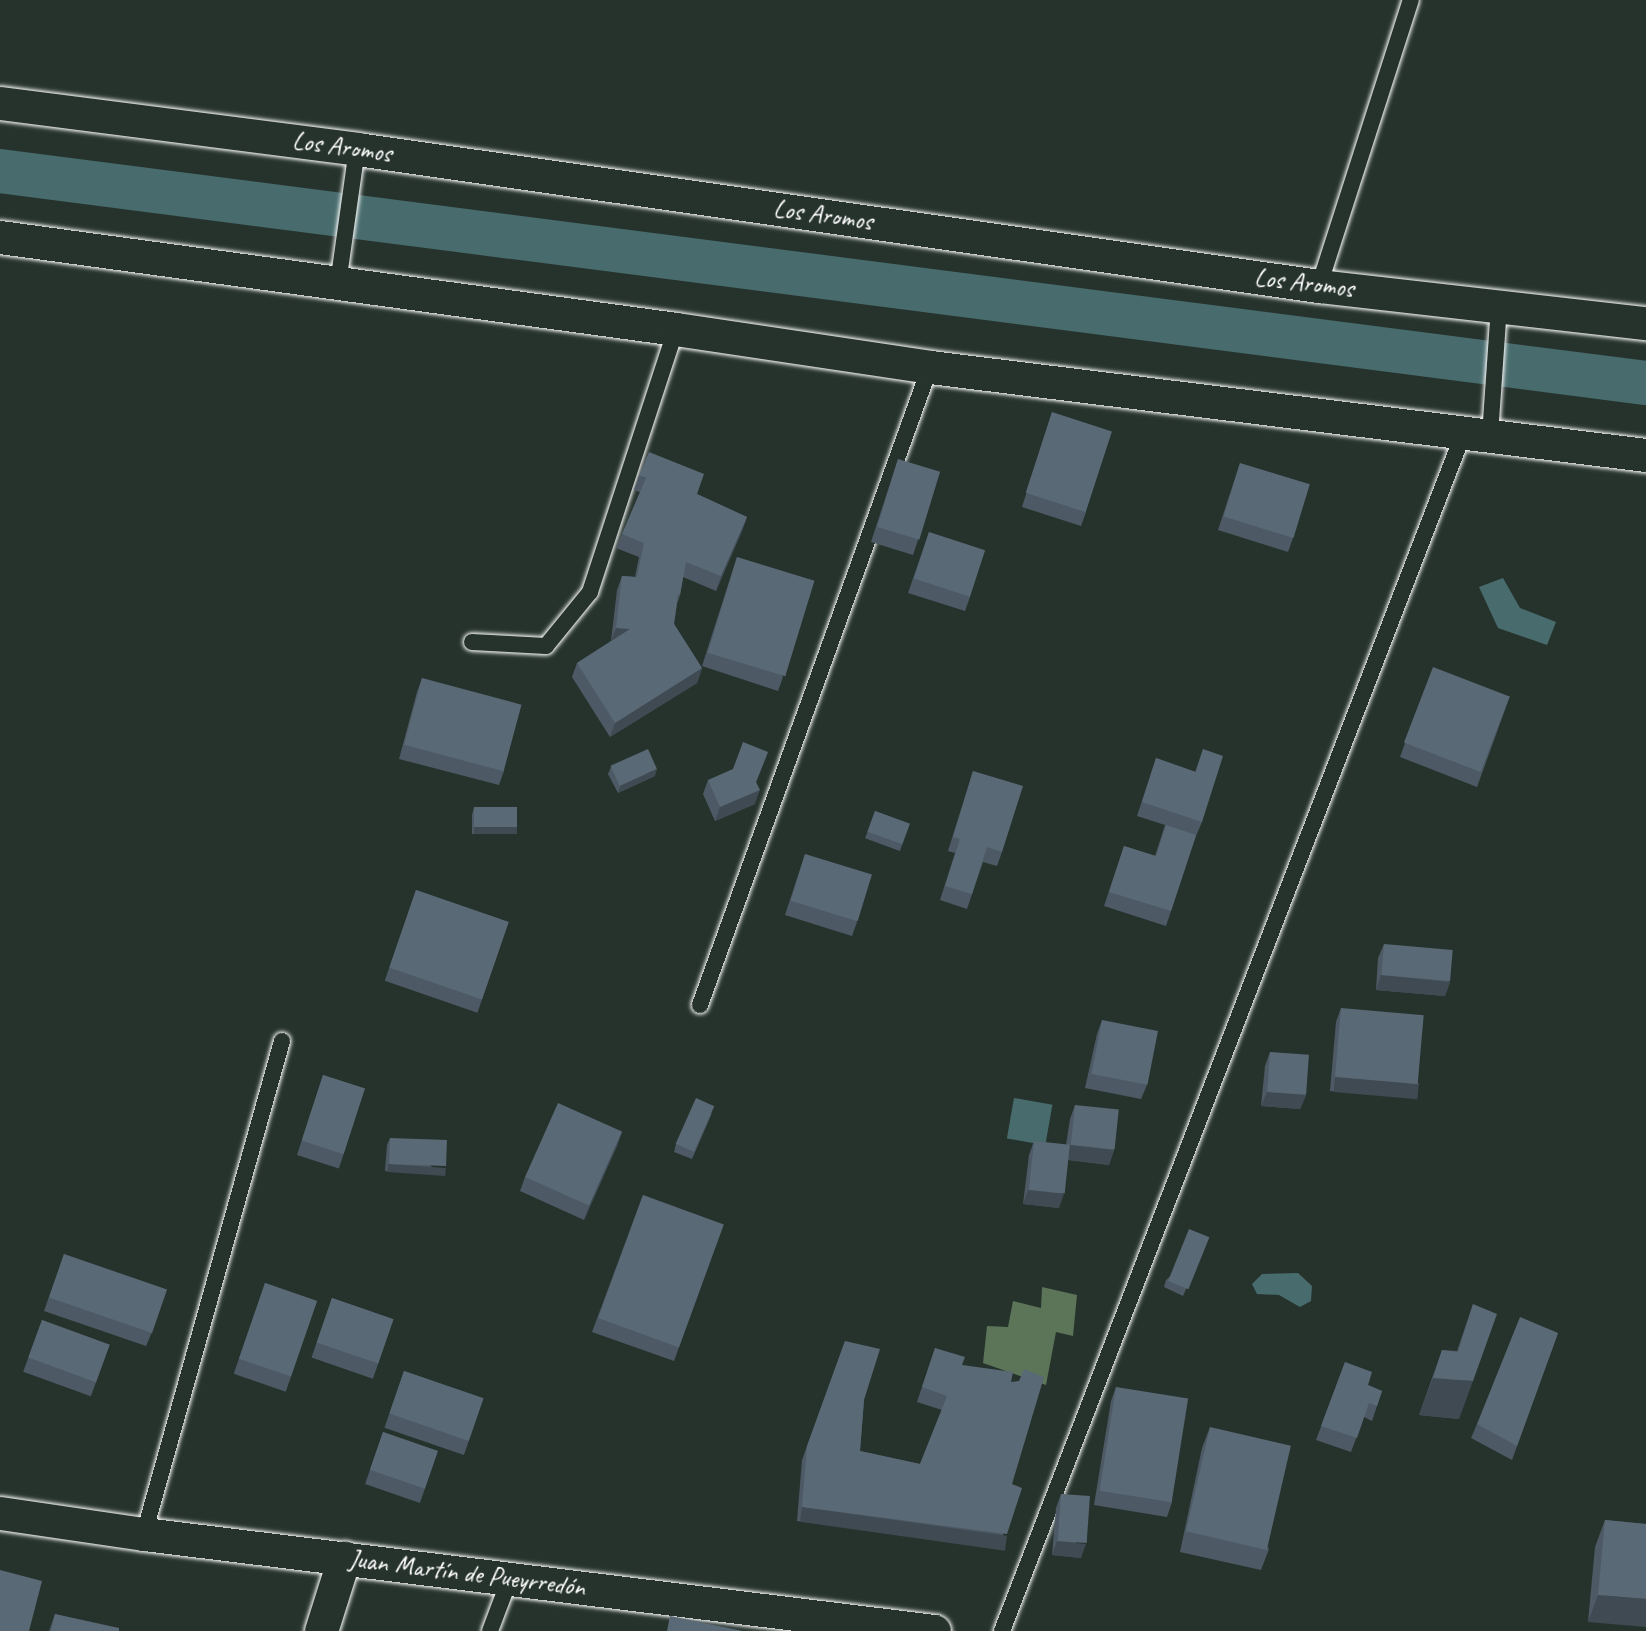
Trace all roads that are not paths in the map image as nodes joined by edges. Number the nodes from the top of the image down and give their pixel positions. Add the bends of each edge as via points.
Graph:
1 (1411, 0) edge
2 (0, 103) edge
3 (357, 149) junction
4 (0, 237) edge
5 (338, 284) junction
6 (1319, 286) junction
7 (1500, 307) junction
8 (1646, 323) edge
9 (675, 329) junction
10 (930, 367) junction
11 (1477, 433) junction
12 (1646, 455) edge
13 (472, 642) dead end
14 (700, 1005) dead end
15 (282, 1041) dead end
16 (0, 1513) edge
17 (144, 1534) junction
18 (344, 1558) junction
19 (510, 1578) junction
20 (321, 1631) edge
21 (490, 1631) edge
22 (934, 1631) edge
23 (1002, 1631) edge

1 - 6 lane
2 - 3 street, Los Aromos
3 - 5 lane
3 - 6 street, Los Aromos
4 - 5 street
5 - 9 street
6 - 7 street, Los Aromos
7 - 8 street, Los Aromos
7 - 11 lane
9 - 10 street
9 - 13 lane via 590,592 546,646
10 - 11 street
10 - 14 lane
11 - 12 street
11 - 23 lane
15 - 17 lane
16 - 17 street, Juan Martín de Pueyrredón
17 - 18 street, Juan Martín de Pueyrredón
18 - 19 street, Juan Martín de Pueyrredón
18 - 20 street
19 - 21 lane
19 - 22 street, Juan Martín de Pueyrredón

